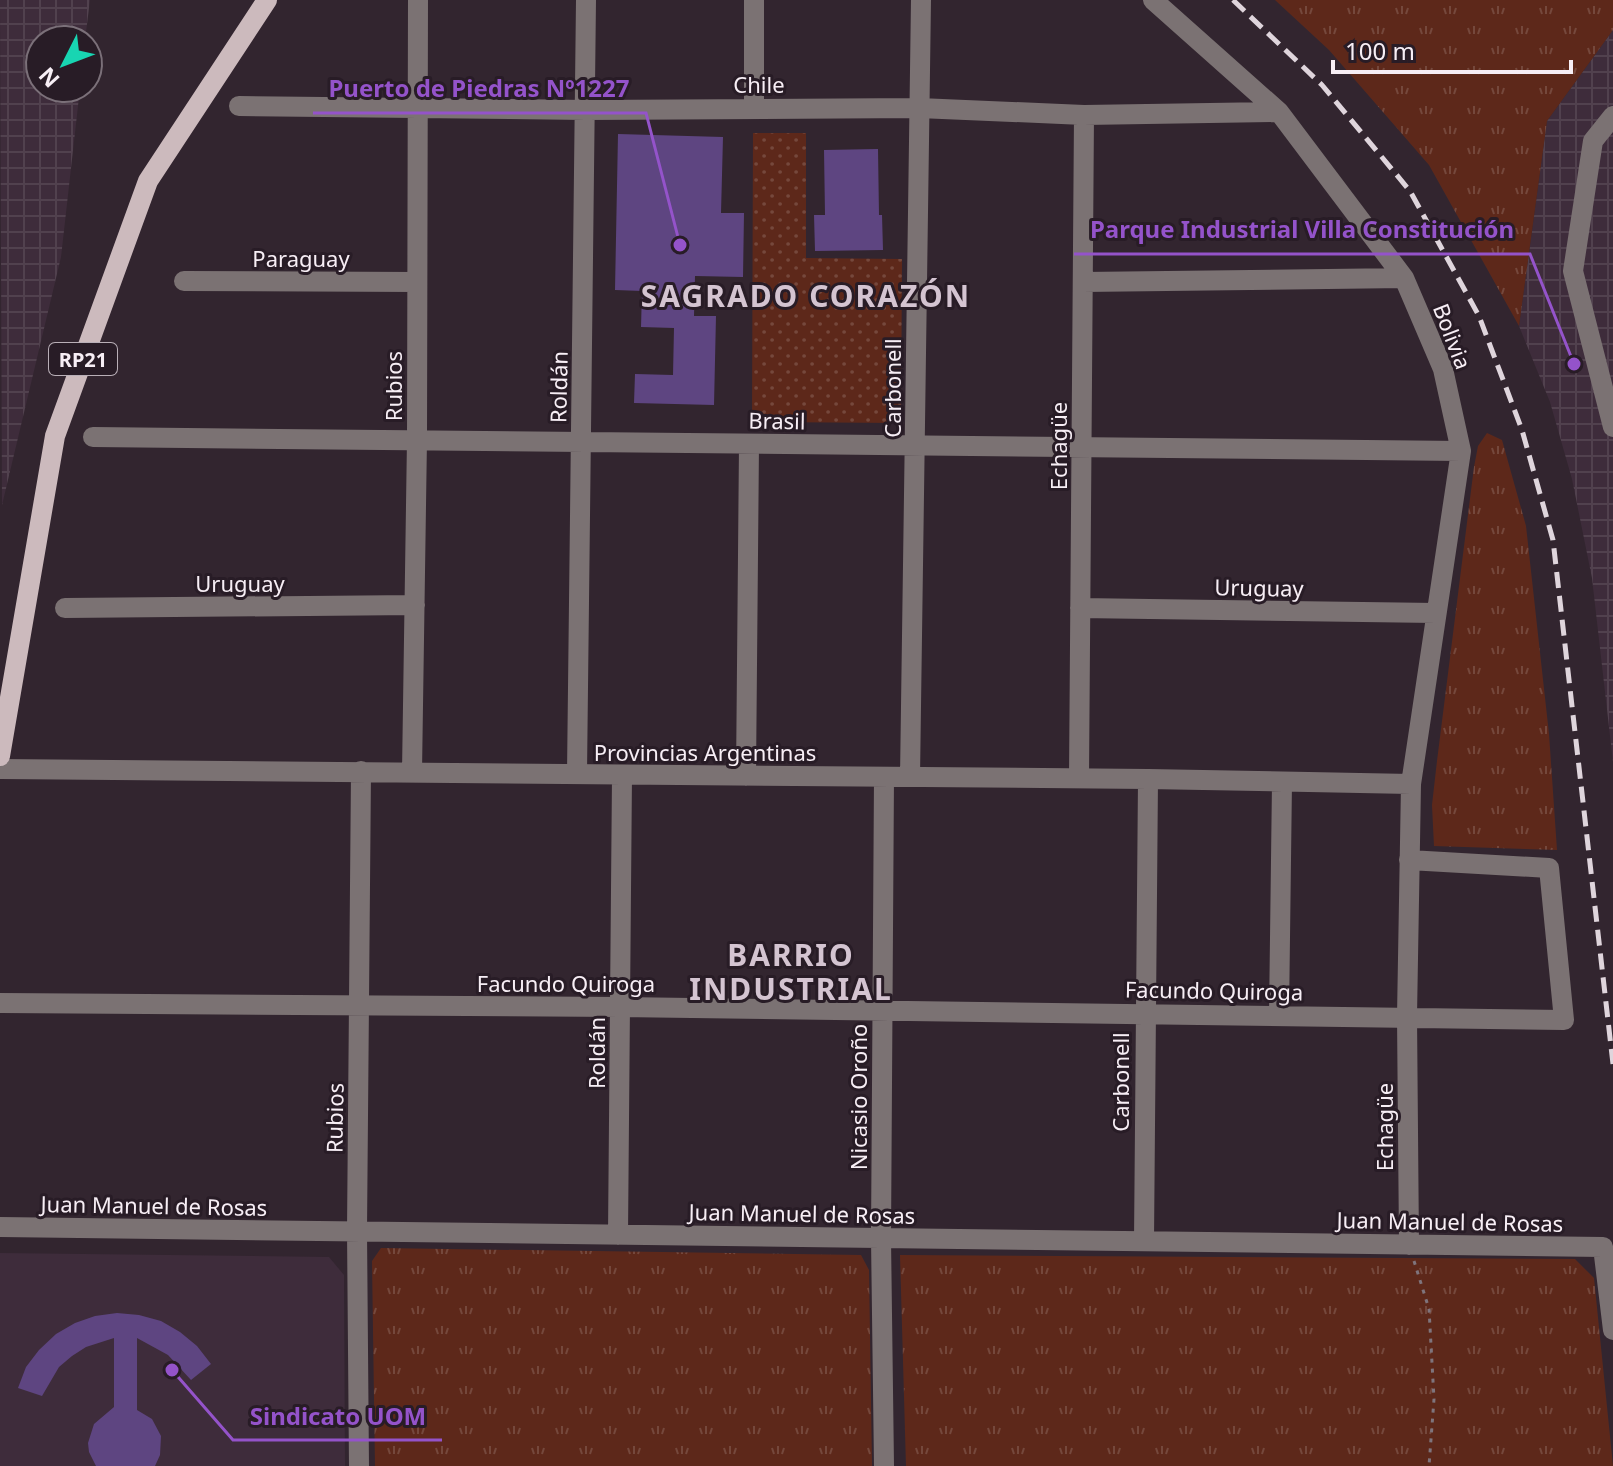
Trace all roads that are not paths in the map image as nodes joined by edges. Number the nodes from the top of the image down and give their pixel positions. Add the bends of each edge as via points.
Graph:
1 (267, 0) edge
2 (418, 0) edge
3 (586, 0) edge
4 (754, 0) edge
5 (921, 0) edge
6 (1153, 0) edge
7 (239, 106) dead end
8 (418, 108) junction
9 (754, 108) junction
10 (919, 108) junction
11 (586, 110) junction
12 (1279, 112) junction
13 (1084, 115) junction
14 (1613, 116) edge
15 (1404, 278) junction
16 (184, 281) dead end
17 (417, 282) junction
18 (1083, 282) junction
19 (1613, 427) edge
20 (93, 437) dead end
21 (417, 439) junction
22 (582, 442) junction
23 (749, 444) junction
24 (916, 445) junction
25 (1082, 447) junction
26 (1461, 451) junction
27 (415, 605) junction
28 (65, 608) dead end
29 (1080, 608) junction
30 (1436, 613) junction
31 (0, 756) edge
32 (0, 769) edge
33 (361, 771) junction
34 (412, 772) junction
35 (577, 774) junction
36 (622, 775) junction
37 (746, 776) junction
38 (884, 777) junction
39 (910, 777) junction
40 (1079, 778) junction
41 (1148, 779) junction
42 (1282, 782) junction
43 (1411, 784) junction
44 (1409, 860) junction
45 (0, 1003) edge
46 (360, 1006) junction
47 (620, 1007) junction
48 (882, 1011) junction
49 (1145, 1014) junction
50 (1279, 1015) junction
51 (1407, 1016) junction
52 (0, 1227) edge
53 (357, 1231) junction
54 (618, 1235) junction
55 (881, 1238) junction
56 (1144, 1241) junction
57 (1409, 1245) junction
58 (1613, 1330) edge
59 (359, 1466) edge
60 (884, 1466) edge

1 - 31 main road, RP21 via 148,181 55,436
2 - 8 street, Rubios
3 - 11 street, Roldán
4 - 9 street
5 - 10 street, Carbonell
6 - 12 street, Bolivia
7 - 8 street, Chile
8 - 11 street, Chile
8 - 17 street, Rubios
9 - 10 street, Chile
9 - 11 street, Chile
10 - 13 street, Chile
10 - 24 street, Carbonell
11 - 22 street, Roldán
12 - 13 street, Chile
12 - 15 street, Bolivia
13 - 18 street, Echagüe
14 - 19 street via 1593,141 1573,271
15 - 18 street
15 - 26 street, Bolivia via 1443,369
16 - 17 street, Paraguay
17 - 21 street, Rubios
18 - 25 street, Echagüe
20 - 21 street, Brasil
21 - 22 street, Brasil
21 - 27 street, Rubios
22 - 23 street, Brasil
22 - 35 street, Roldán
23 - 24 street, Brasil
23 - 37 street
24 - 25 street, Brasil
24 - 39 street, Carbonell
25 - 26 street, Brasil
25 - 29 street, Echagüe
26 - 30 street, Bolivia
27 - 28 street, Uruguay
27 - 34 street, Rubios
29 - 30 street, Uruguay
29 - 40 street, Echagüe
30 - 43 street, Bolivia
32 - 33 street, Provincias Argentinas
33 - 34 street, Provincias Argentinas
33 - 46 street, Rubios
34 - 35 street, Provincias Argentinas
35 - 36 street, Provincias Argentinas
36 - 37 street, Provincias Argentinas
36 - 47 street, Roldán
37 - 38 street, Provincias Argentinas
38 - 39 street, Provincias Argentinas
38 - 48 street, Nicasio Oroño
39 - 40 street, Provincias Argentinas
40 - 41 street, Provincias Argentinas
41 - 42 street, Provincias Argentinas
41 - 49 street, Carbonell
42 - 43 street, Provincias Argentinas
42 - 50 street
43 - 44 street, Echagüe
44 - 51 street, Echagüe
44 - 51 street, Facundo Quiroga via 1549,868 1564,1020
45 - 46 street, Facundo Quiroga
46 - 47 street, Facundo Quiroga
46 - 53 street, Rubios
47 - 48 street, Facundo Quiroga
47 - 54 street, Roldán
48 - 49 street, Facundo Quiroga
48 - 55 street, Nicasio Oroño
49 - 50 street, Facundo Quiroga
49 - 56 street, Carbonell
50 - 51 street, Facundo Quiroga
51 - 57 street, Echagüe
52 - 53 street, Juan Manuel de Rosas
53 - 54 street, Juan Manuel de Rosas
53 - 59 street, Rubios
54 - 55 street, Juan Manuel de Rosas
55 - 56 street, Juan Manuel de Rosas
55 - 60 street, Nicasio Oroño
56 - 57 street, Juan Manuel de Rosas
57 - 58 street, Juan Manuel de Rosas via 1603,1247

